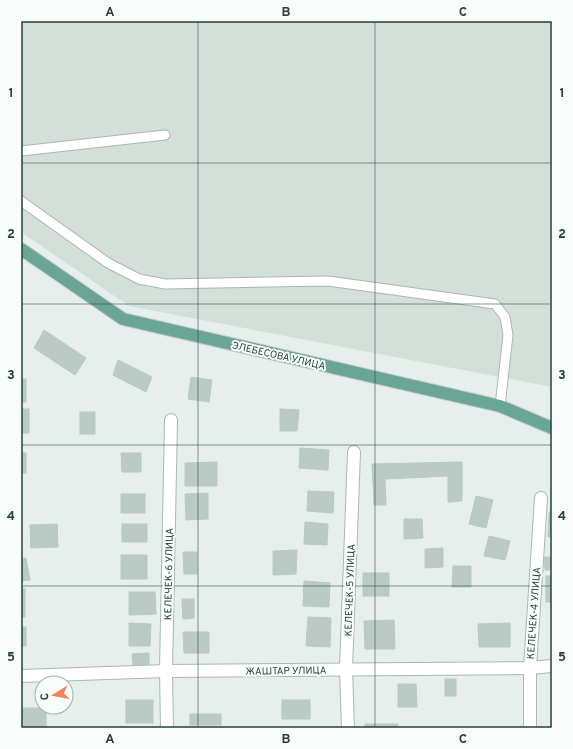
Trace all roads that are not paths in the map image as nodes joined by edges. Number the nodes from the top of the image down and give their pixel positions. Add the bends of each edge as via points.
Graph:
1 (165, 135) dead end
2 (21, 151) edge
3 (21, 201) edge
4 (21, 249) edge
5 (500, 406) junction
6 (171, 420) dead end
7 (552, 428) edge
8 (354, 452) dead end
9 (541, 498) dead end
10 (552, 666) edge
11 (530, 668) junction
12 (346, 669) junction
13 (166, 672) junction
14 (21, 676) edge
15 (167, 728) edge
16 (348, 728) edge
17 (530, 728) edge

1 - 2 lane
3 - 5 lane via 108,263 139,279 165,284 328,281 495,304 505,317 508,335
4 - 5 main road, ЭЛЕБЕСОВА УЛИЦА via 123,319
5 - 7 main road, ЭЛЕБЕСОВА УЛИЦА
6 - 13 street, КЕЛЕЧЕК-6 УЛИЦА
8 - 12 street, КЕЛЕЧЕК-5 УЛИЦА
9 - 11 street, КЕЛЕЧЕК-4 УЛИЦА
10 - 11 street, ЖАШТАР УЛИЦА
11 - 12 street, ЖАШТАР УЛИЦА
11 - 17 street, КЕЛЕЧЕК-4 УЛИЦА
12 - 13 street, ЖАШТАР УЛИЦА
12 - 16 street, КЕЛЕЧЕК-5 УЛИЦА
13 - 14 street, ЖАШТАР УЛИЦА
13 - 15 street, КЕЛЕЧЕК-6 УЛИЦА

